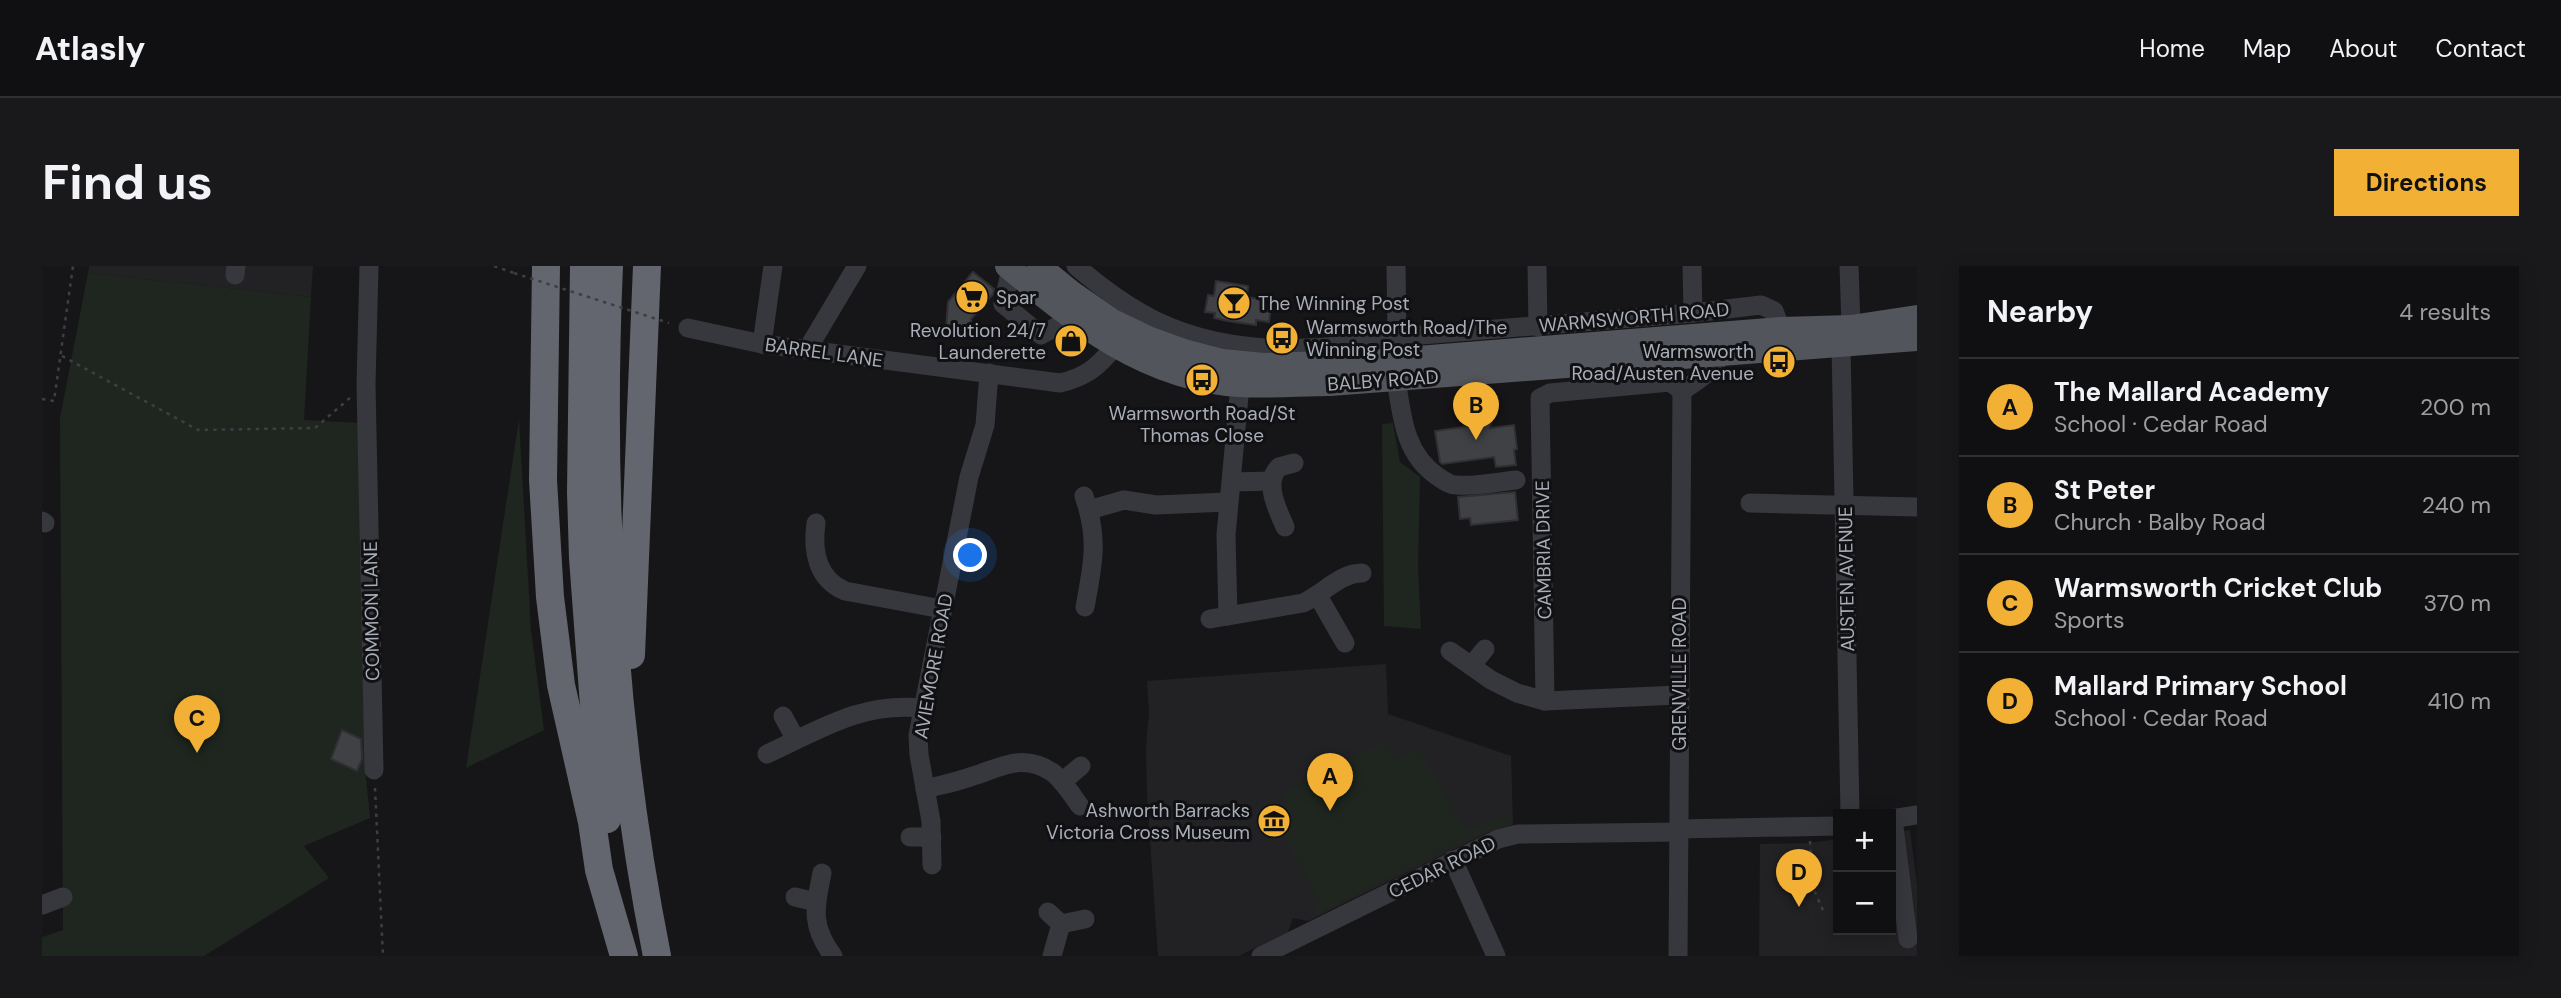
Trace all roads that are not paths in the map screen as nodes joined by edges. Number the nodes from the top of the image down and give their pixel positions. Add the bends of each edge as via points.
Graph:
1 (369, 266) edge
2 (546, 266) edge
3 (584, 266) edge
4 (610, 266) edge
5 (647, 266) edge
6 (773, 266) edge
7 (857, 266) edge
8 (1039, 266) edge
9 (1076, 266) edge
10 (1396, 266) edge
11 (1537, 266) edge
12 (1692, 266) edge
13 (1849, 266) edge
14 (1009, 268) edge
15 (1693, 313) junction
16 (1917, 317) edge
17 (1538, 327) junction
18 (688, 328) dead end
19 (1781, 329) junction
20 (1846, 336) junction
21 (1397, 337) junction
22 (1917, 339) edge
23 (762, 344) junction
24 (1114, 347) junction
25 (807, 350) junction
26 (1720, 355) junction
27 (989, 373) junction
28 (1396, 379) junction
29 (1240, 385) junction
30 (1682, 391) junction
31 (1294, 463) dead end
32 (1516, 480) dead end
33 (1271, 481) junction
34 (1230, 492) junction
35 (1750, 503) dead end
36 (1845, 504) junction
37 (1917, 507) edge
38 (816, 523) dead end
39 (1285, 527) dead end
40 (1362, 573) dead end
41 (1318, 596) junction
42 (1085, 607) dead end
43 (942, 609) junction
44 (1345, 643) dead end
45 (1485, 649) dead end
46 (1450, 651) dead end
47 (1471, 666) junction
48 (1678, 695) junction
49 (1545, 701) junction
50 (922, 708) junction
51 (783, 716) dead end
52 (796, 740) junction
53 (767, 754) dead end
54 (1081, 766) dead end
55 (374, 771) road end
56 (1062, 782) junction
57 (925, 789) junction
58 (1080, 806) dead end
59 (1850, 809) edge
60 (1917, 815) edge
61 (1896, 818) edge
62 (1833, 826) edge
63 (1678, 831) junction
64 (910, 837) dead end
65 (932, 837) junction
66 (1896, 849) edge
67 (1454, 860) junction
68 (932, 865) dead end
69 (822, 873) dead end
70 (63, 897) dead end
71 (795, 897) dead end
72 (816, 902) junction
73 (42, 905) edge
74 (1085, 919) dead end
75 (1908, 939) dead end
76 (624, 956) edge
77 (630, 956) edge
78 (658, 956) edge
79 (833, 956) edge
80 (1052, 956) edge
81 (1261, 956) edge
82 (1496, 956) edge
83 (1678, 956) edge

1 - 55 street, COMMON LANE via 366,384
2 - 76 highway via 543,480 550,597 561,685 599,870
3 - 77 highway via 580,492 586,621 611,848
4 - 78 highway via 606,497 612,620 632,816
5 - 78 highway via 631,714
6 - 23 street
7 - 25 street
8 - 19 main road, BALBY ROAD via 1113,321 1148,338 1222,361 1263,365 1368,362
9 - 21 street, WARMSWORTH ROAD via 1142,314 1212,340 1244,347 1293,348 1366,344
10 - 21 street
11 - 17 street
12 - 15 street
13 - 20 street, AUSTEN AVENUE
14 - 24 main road, BALBY ROAD
15 - 17 street, WARMSWORTH ROAD
15 - 19 street, WARMSWORTH ROAD via 1761,305 1774,311
16 - 20 main road, BALBY ROAD
17 - 21 street, WARMSWORTH ROAD
18 - 23 street, BARREL LANE
19 - 20 main road, BALBY ROAD
20 - 22 main road, BALBY ROAD
20 - 26 main road, BALBY ROAD
20 - 36 street, AUSTEN AVENUE
23 - 25 street, BARREL LANE
24 - 27 street, BARREL LANE via 1092,372 1060,383
24 - 29 main road, BALBY ROAD via 1175,373
25 - 27 street, BARREL LANE
26 - 28 main road, BALBY ROAD
26 - 30 street via 1707,374
27 - 43 street, AVIEMORE ROAD via 985,425 969,477
28 - 29 main road, BALBY ROAD
28 - 32 street via 1407,437 1428,470 1455,485
29 - 34 street
30 - 48 street, GRENVILLE ROAD
30 - 49 street, CAMBRIA DRIVE via 1670,382 1550,393 1541,398
31 - 33 street via 1279,467
33 - 34 street
33 - 39 street
34 - 41 street via 1219,617 1290,607
34 - 42 street via 1156,505 1124,500 1087,503 1095,553
35 - 36 street
36 - 37 street
36 - 59 street, AUSTEN AVENUE
38 - 43 street via 818,564 835,587
40 - 41 street via 1341,578
41 - 44 street
43 - 50 street, AVIEMORE ROAD
45 - 47 street
46 - 47 street
47 - 49 street via 1517,693
48 - 49 street
48 - 63 street, GRENVILLE ROAD
50 - 52 street via 899,706 855,713
50 - 57 street, AVIEMORE ROAD via 918,735
51 - 52 street
52 - 53 street
54 - 56 street
56 - 57 street via 1033,764 1009,763
56 - 58 street
57 - 65 street, AVIEMORE ROAD
60 - 61 street
62 - 63 street, CEDAR ROAD
63 - 67 street, CEDAR ROAD via 1518,834
63 - 83 street, GRENVILLE ROAD
64 - 65 street
65 - 68 street, AVIEMORE ROAD
66 - 75 street
67 - 81 street, CEDAR ROAD
67 - 82 street
69 - 72 street
70 - 73 street
71 - 72 street
72 - 79 street via 818,932
74 - 80 street via 1054,918

